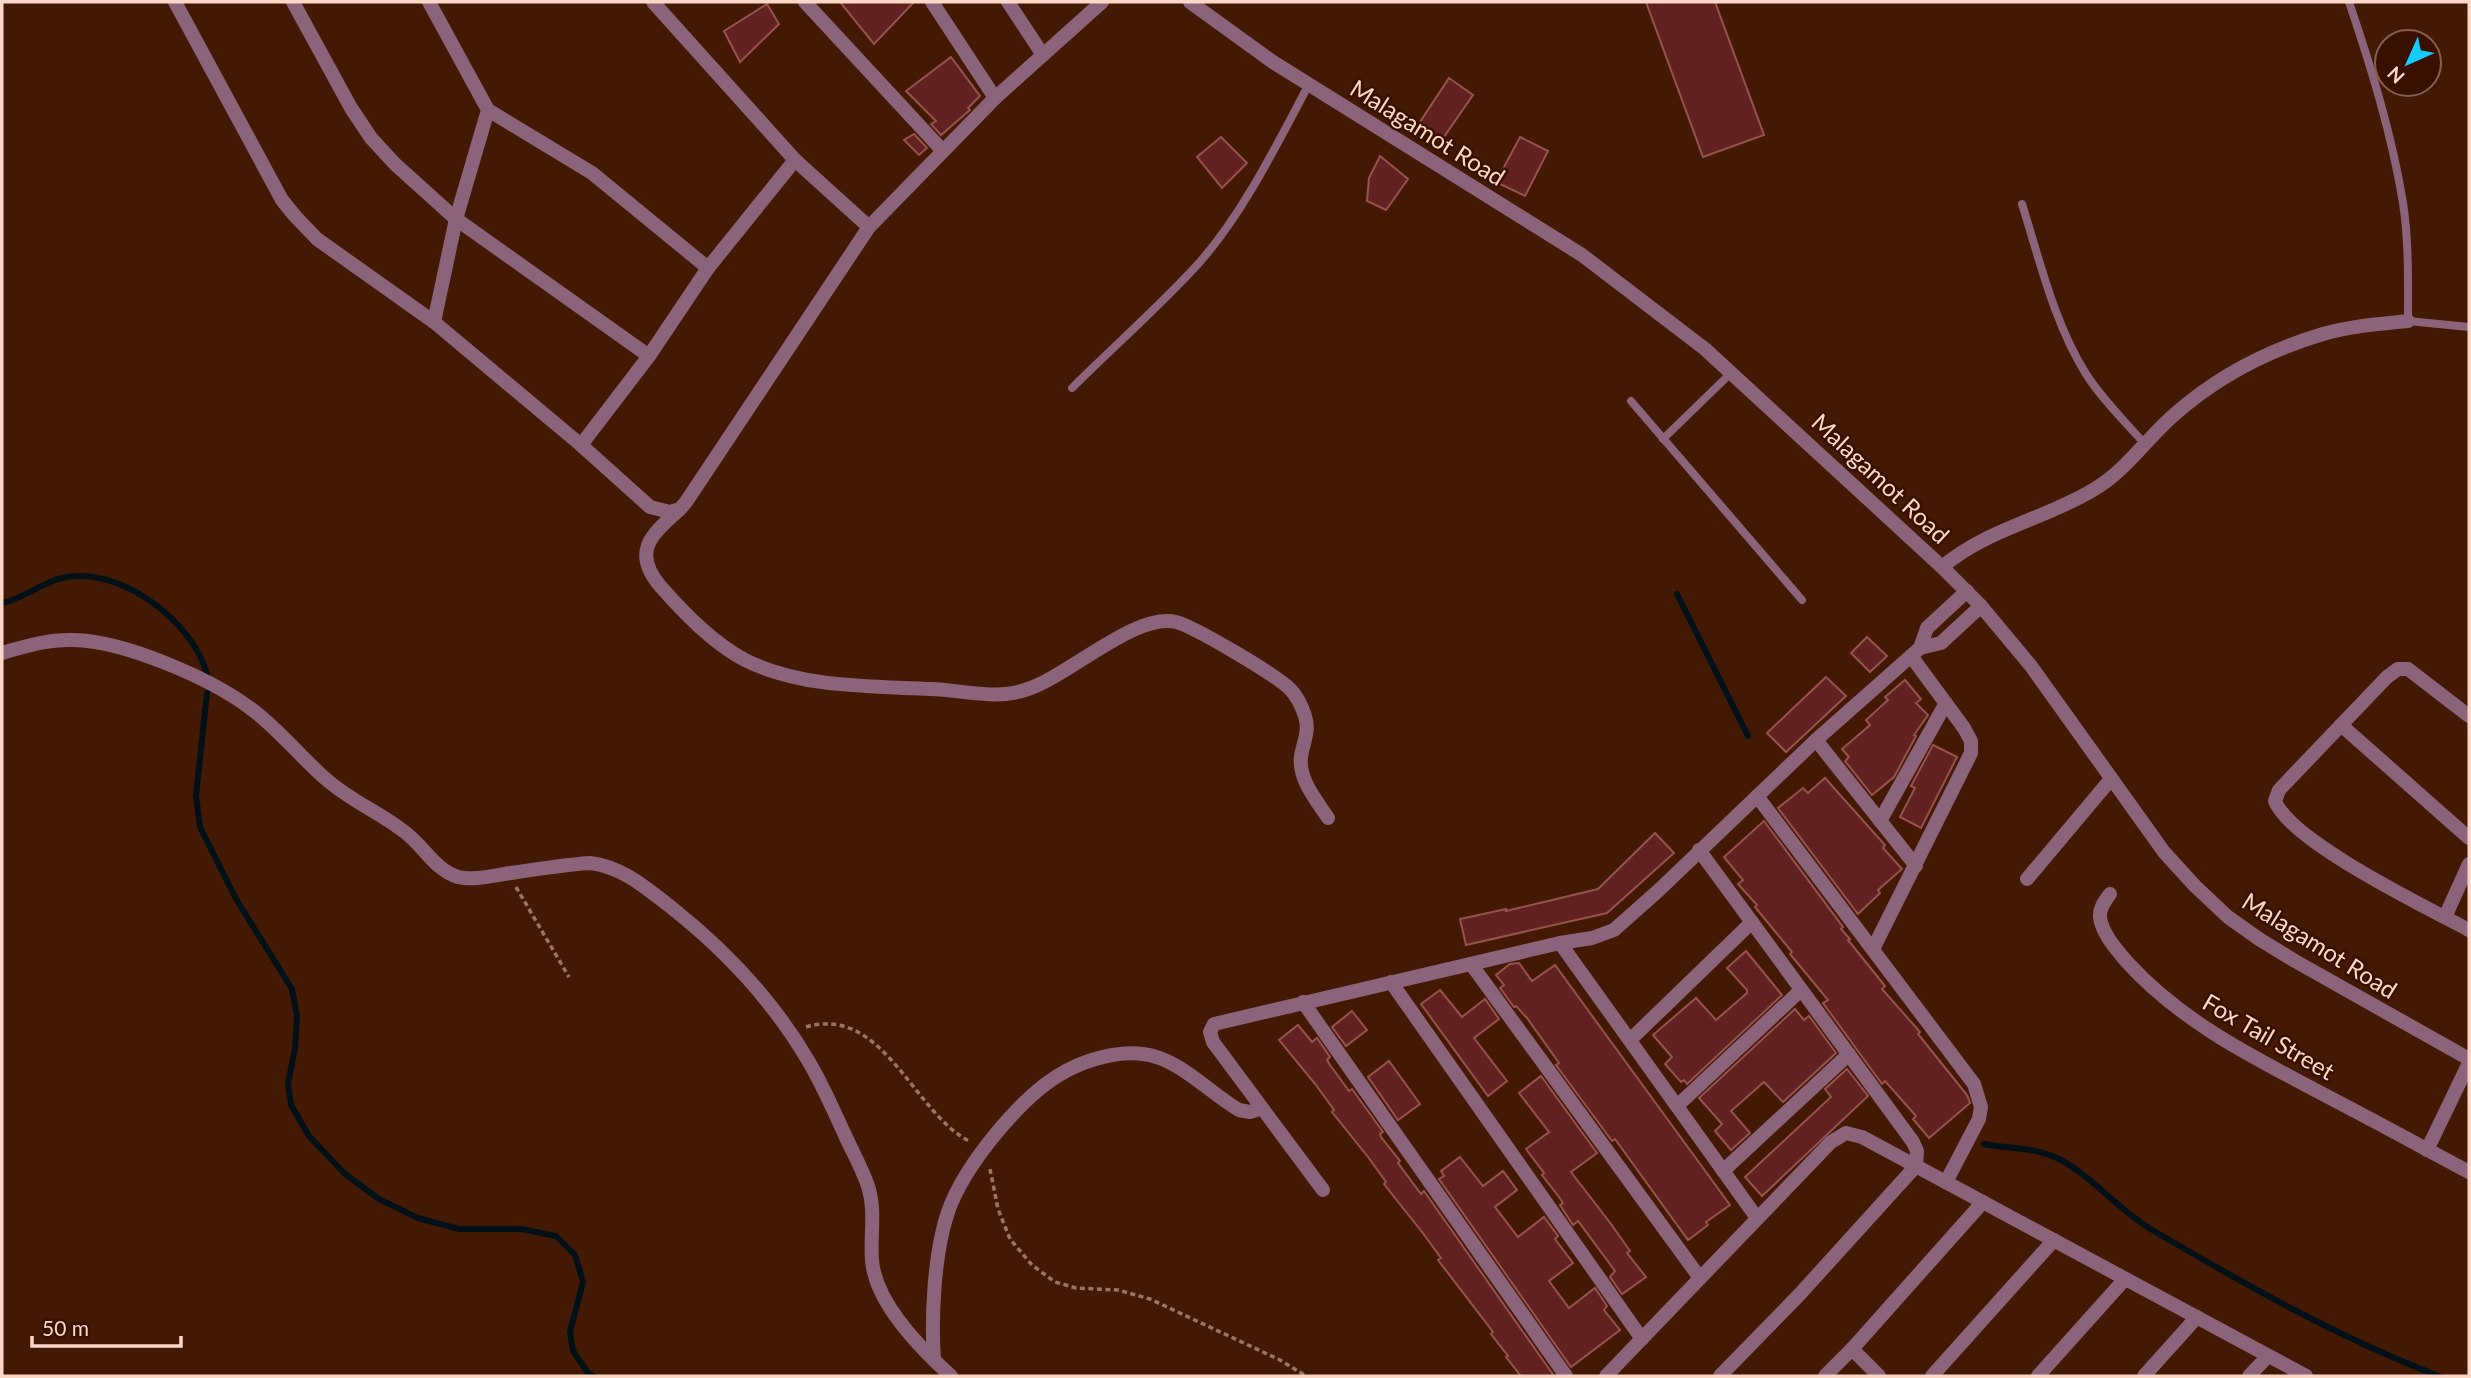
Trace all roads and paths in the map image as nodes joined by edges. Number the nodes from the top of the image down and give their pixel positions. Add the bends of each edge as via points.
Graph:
1 (175, 2) edge
2 (293, 2) edge
3 (429, 2) edge
4 (653, 2) edge
5 (805, 2) edge
6 (932, 2) edge
7 (1008, 2) edge
8 (1102, 2) edge
9 (1190, 2) edge
10 (2349, 2) edge
11 (1043, 55) junction
12 (1308, 84) junction
13 (995, 98) junction
14 (488, 110) junction
15 (943, 151) junction
16 (795, 160) junction
17 (2022, 204) dead end
18 (457, 219) junction
19 (869, 227) junction
20 (708, 268) junction
21 (2407, 321) junction
22 (434, 322) junction
23 (2469, 327) edge
24 (649, 356) junction
25 (1732, 372) junction
26 (1072, 388) dead end
27 (1631, 401) dead end
28 (1663, 439) junction
29 (2144, 444) junction
30 (580, 445) junction
31 (680, 509) junction
32 (1942, 566) junction
33 (1967, 591) junction
34 (1802, 600) dead end
35 (1981, 606) junction
36 (1916, 652) junction
37 (2, 653) edge
38 (1946, 703) junction
39 (2469, 716) edge
40 (2341, 725) junction
41 (1816, 740) junction
42 (2110, 779) junction
43 (1757, 796) junction
44 (1328, 818) dead end
45 (1881, 821) junction
46 (2469, 838) edge
47 (1699, 850) junction
48 (2469, 864) edge
49 (1916, 866) junction
50 (508, 873) junction
51 (2027, 878) dead end
52 (2110, 894) dead end
53 (2445, 917) junction
54 (1752, 922) junction
55 (2469, 930) edge
56 (1560, 943) junction
57 (1873, 949) junction
58 (1471, 964) junction
59 (569, 977) dead end
60 (1391, 982) junction
61 (1801, 990) junction
62 (1303, 1002) junction
63 (791, 1033) junction
64 (1630, 1040) junction
65 (1849, 1054) junction
66 (2469, 1061) edge
67 (1677, 1107) junction
68 (1262, 1108) junction
69 (985, 1149) junction
70 (2427, 1150) junction
71 (1916, 1166) junction
72 (1723, 1171) junction
73 (2469, 1172) edge
74 (1946, 1182) junction
75 (1323, 1190) dead end
76 (1983, 1202) junction
77 (1758, 1218) junction
78 (2054, 1240) junction
79 (1700, 1278) junction
80 (2126, 1279) junction
81 (2197, 1317) junction
82 (1642, 1339) junction
83 (1852, 1349) junction
84 (2268, 1356) junction
85 (934, 1360) junction
86 (951, 1376) edge
87 (1306, 1376) edge
88 (1566, 1376) edge
89 (1605, 1376) edge
90 (1720, 1376) edge
91 (1825, 1376) edge
92 (1879, 1376) edge
93 (1932, 1376) edge
94 (2038, 1376) edge
95 (2144, 1376) edge
96 (2249, 1376) edge
97 (2306, 1376) edge

1 - 22 street via 282,200 317,239
2 - 18 street via 371,138
3 - 14 street
4 - 16 street
5 - 15 street
6 - 13 street
7 - 11 street
8 - 11 street
9 - 12 street, Malagamot Road
10 - 21 lane via 2389,134 2403,205
11 - 13 street
12 - 25 street, Malagamot Road via 1581,255
12 - 26 lane via 1270,158 1200,261
13 - 15 street
14 - 18 street
14 - 20 street via 592,173
15 - 19 street
16 - 19 street
16 - 20 street
17 - 29 lane via 2070,346 2087,376
18 - 22 street
18 - 24 street
19 - 31 street
20 - 24 street
21 - 23 lane
21 - 29 street via 2323,334 2258,359 2196,397
22 - 30 street
24 - 30 street
25 - 28 lane
25 - 32 street, Malagamot Road
27 - 28 lane
28 - 34 lane
29 - 32 street via 2094,490 1985,538
30 - 31 street via 649,507
31 - 44 street via 652,533 647,566 680,610 711,636 744,659 775,672 867,687 1003,695 1058,677 1141,625 1158,620 1196,631 1276,678 1295,696 1308,728 1301,767
32 - 33 street, Malagamot Road
33 - 35 street, Malagamot Road
33 - 36 street via 1927,628
35 - 36 street via 1941,643
35 - 42 street, Malagamot Road via 2031,666
36 - 38 street
36 - 41 street
37 - 50 street via 40,642 75,639 188,672 252,709 328,781 404,831 443,870 479,878
38 - 45 street
38 - 49 street via 1971,741 1971,754
39 - 40 street via 2409,669 2399,669
40 - 46 street
40 - 53 street via 2279,790 2275,801 2293,823 2354,868
41 - 43 street
41 - 45 street
42 - 51 street
42 - 66 street, Malagamot Road via 2164,852 2228,917
43 - 47 street
43 - 57 street
45 - 49 street
47 - 54 street
47 - 56 street via 1614,929
48 - 53 street
49 - 57 street
50 - 59 path
50 - 63 street via 590,863 625,873 697,928 744,975
52 - 70 street, Fox Tail Street via 2099,915 2104,929 2134,970 2173,1005 2242,1051
53 - 55 street
54 - 61 street
54 - 64 street
56 - 58 street
56 - 64 street
57 - 74 street via 1966,1072 1979,1097 1979,1119
58 - 60 street
58 - 79 street
60 - 62 street
60 - 82 street
61 - 65 street
61 - 67 street
62 - 68 street via 1218,1022 1209,1032
62 - 88 street
63 - 69 path via 829,1025 868,1037 946,1124
63 - 85 street via 868,1187 873,1210 872,1260 881,1292
64 - 67 street
65 - 71 street via 1913,1142 1919,1159
65 - 72 street
66 - 70 street
67 - 72 street
68 - 69 street via 1239,1110 1167,1061 1144,1054 1113,1055 1064,1071 1012,1116
68 - 75 street
69 - 85 street via 959,1185 947,1215 934,1299
69 - 87 path via 998,1209 1010,1239 1032,1265 1055,1282 1150,1299
70 - 73 street, Fox Tail Street
71 - 74 street
71 - 77 street via 1846,1132
71 - 90 street
72 - 77 street
74 - 76 street
76 - 78 street
76 - 83 street
77 - 79 street
78 - 80 street
78 - 93 street
79 - 82 street
80 - 81 street
80 - 94 street
81 - 84 street
81 - 95 street
82 - 89 street
83 - 91 street
83 - 92 street
84 - 96 street
84 - 97 street
85 - 86 street

